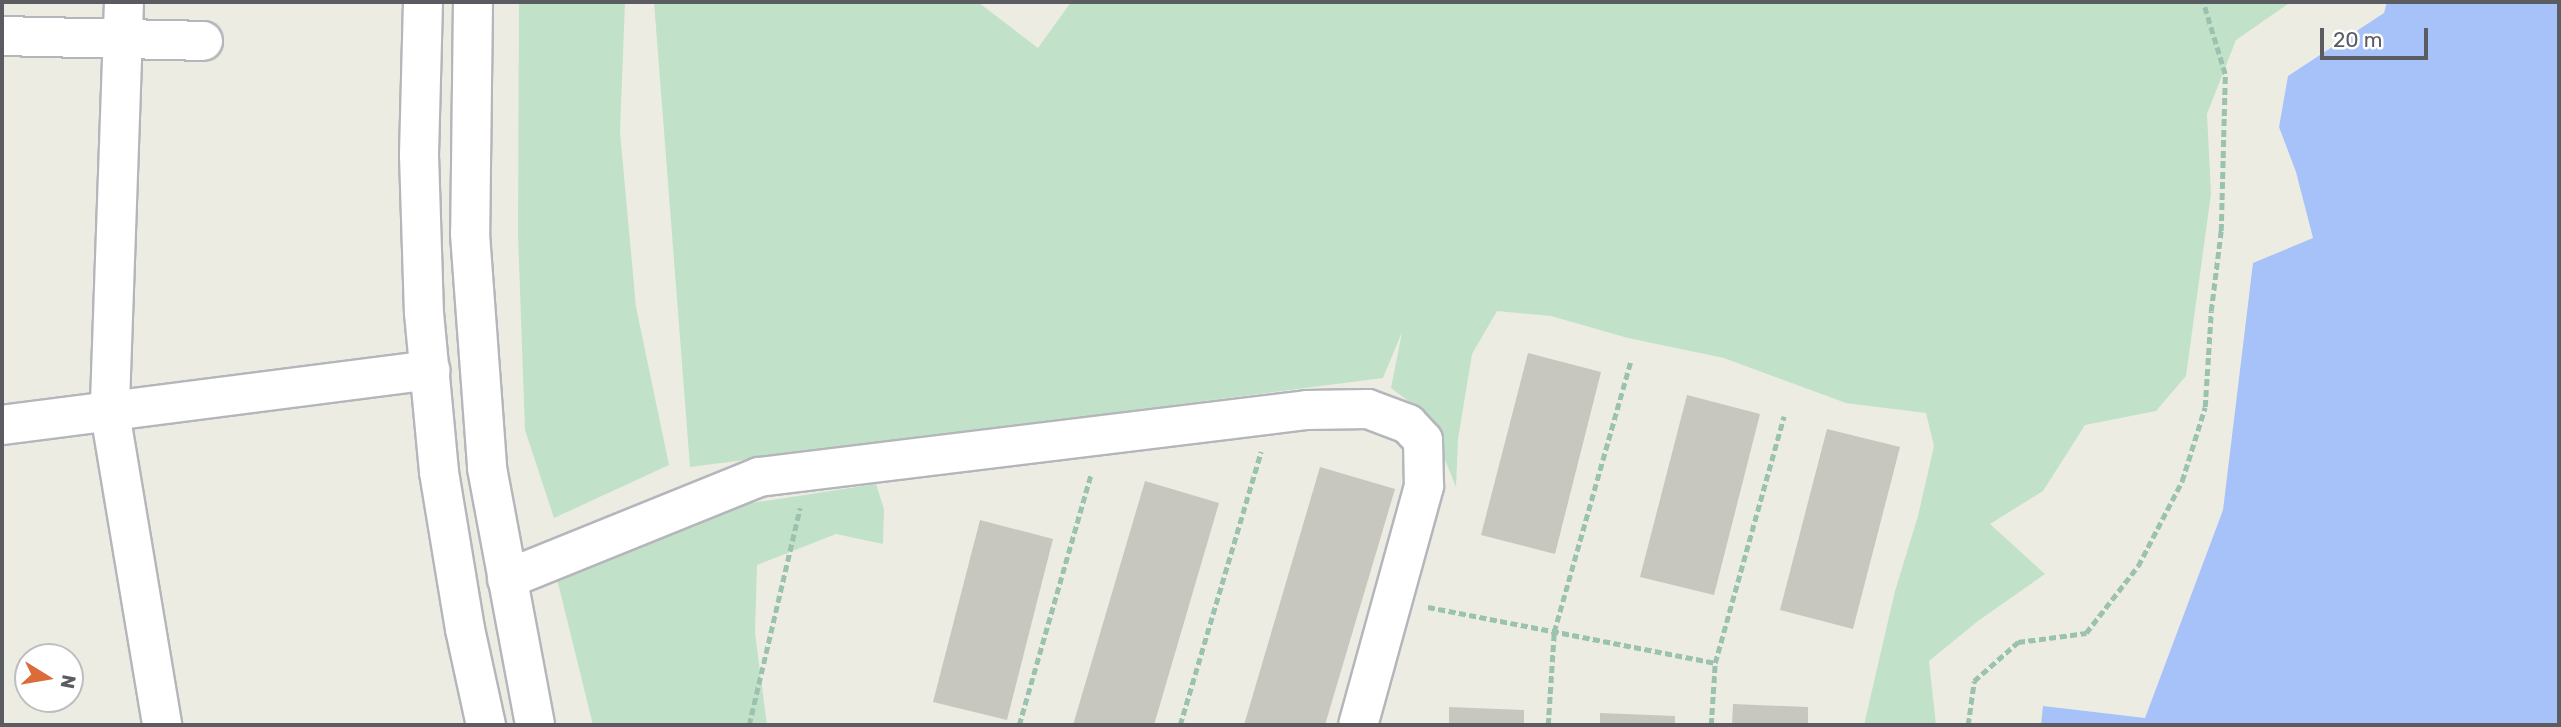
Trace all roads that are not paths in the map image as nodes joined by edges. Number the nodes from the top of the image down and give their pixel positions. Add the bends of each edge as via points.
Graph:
1 (124, 2) edge
2 (423, 2) edge
3 (473, 2) edge
4 (2, 36) edge
5 (122, 39) junction
6 (204, 41) dead end
7 (430, 370) junction
8 (110, 413) junction
9 (2, 425) edge
10 (507, 579) junction
11 (162, 725) edge
12 (486, 725) edge
13 (535, 725) edge
14 (1358, 725) edge

1 - 5 street
2 - 7 street via 419,155
3 - 10 street via 470,234 487,468
4 - 5 street
5 - 6 street
5 - 8 street
7 - 8 street
7 - 12 street via 441,485
8 - 9 street
8 - 11 street
10 - 13 street
10 - 14 street via 759,477 1273,414 1368,409 1408,424 1423,440 1424,486

